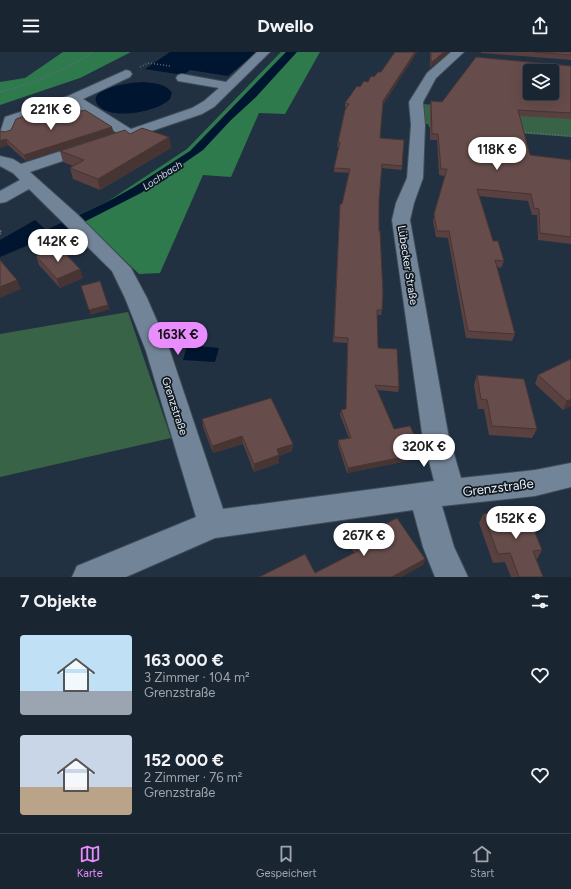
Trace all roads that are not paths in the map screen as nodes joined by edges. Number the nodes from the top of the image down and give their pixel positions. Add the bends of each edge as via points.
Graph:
1 (264, 52) edge
2 (462, 55) edge
3 (126, 74) dead end
4 (182, 78) dead end
5 (229, 86) junction
6 (74, 99) junction
7 (7, 132) edge
8 (129, 134) junction
9 (0, 160) edge
10 (25, 175) junction
11 (0, 198) edge
12 (571, 475) edge
13 (438, 494) junction
14 (213, 524) junction
15 (88, 577) edge
16 (452, 577) edge

1 - 5 street
2 - 13 street, Lübecker Straße via 431,76 416,102 418,125 415,178 401,220 435,433
3 - 6 street
4 - 5 street
5 - 8 street via 201,109
6 - 7 street via 10,120
6 - 8 street
8 - 10 street
9 - 10 street, Grenzstraße
10 - 11 street
10 - 14 street, Grenzstraße via 121,268 158,351
12 - 13 street, Grenzstraße via 535,483
13 - 14 street, Grenzstraße
13 - 16 street via 432,526
14 - 15 street, Grenzstraße

